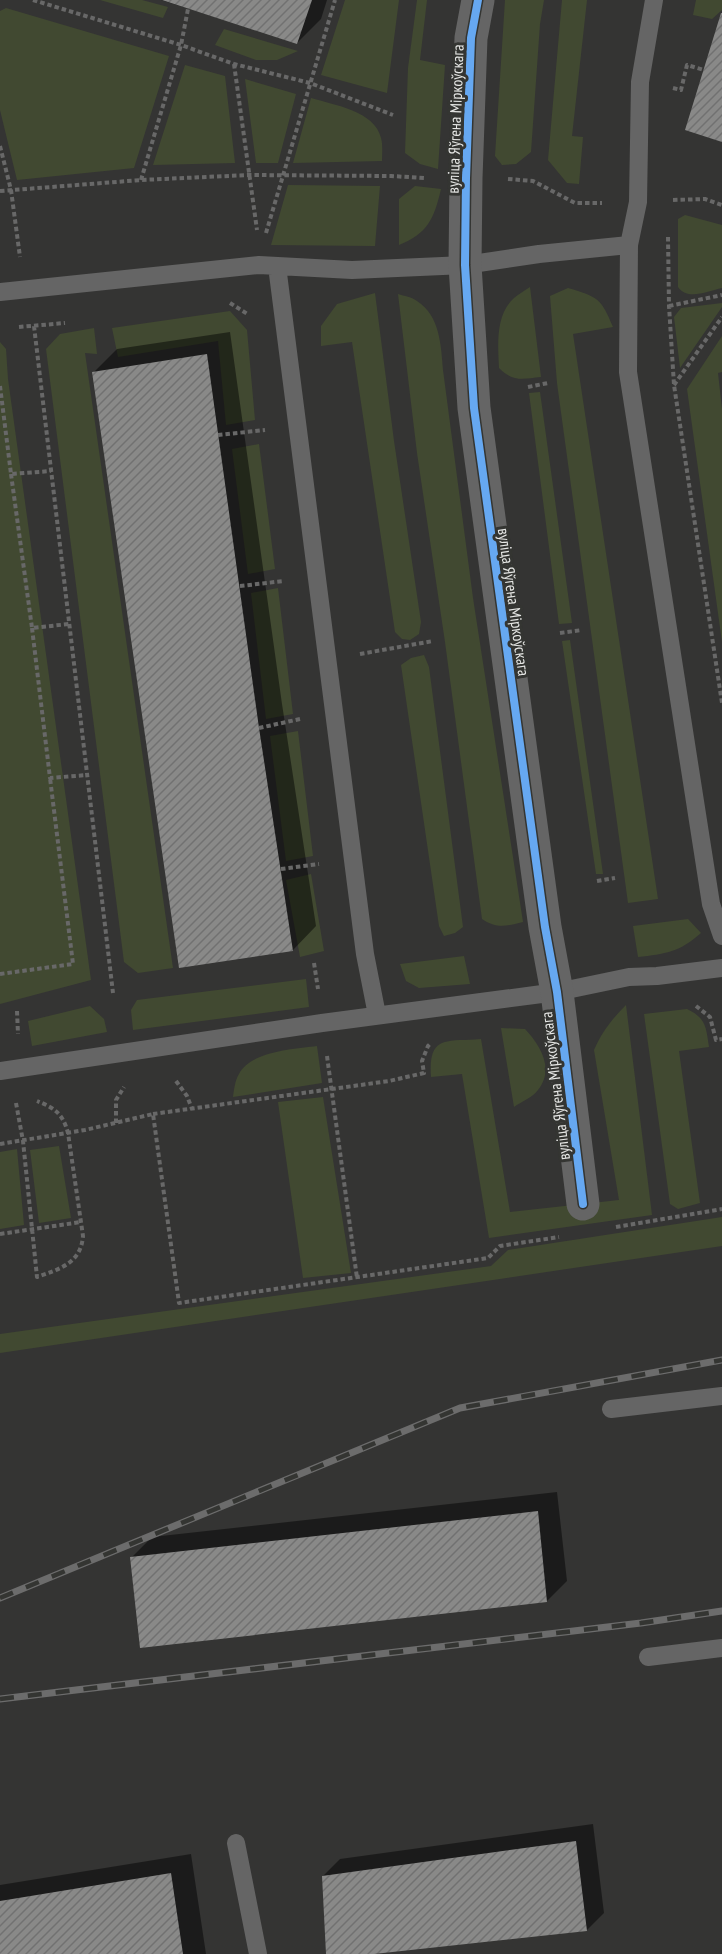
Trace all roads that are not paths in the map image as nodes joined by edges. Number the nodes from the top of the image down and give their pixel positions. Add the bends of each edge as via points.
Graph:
1 (478, 0) edge
2 (654, 0) edge
3 (629, 245) junction
4 (465, 265) junction
5 (277, 266) junction
6 (0, 292) edge
7 (722, 936) edge
8 (722, 968) edge
9 (557, 992) junction
10 (377, 1015) junction
11 (9, 1070) edge
12 (583, 1204) dead end
13 (722, 1395) edge
14 (611, 1409) dead end
15 (722, 1648) edge
16 (648, 1657) dead end
17 (236, 1843) dead end
18 (258, 1954) edge

1 - 4 street, вуліца Яўгена Міркоўскага via 471,38
2 - 3 lane via 640,82 638,202
3 - 4 lane
3 - 7 lane via 628,372 711,904
4 - 5 lane via 352,270
4 - 9 street, вуліца Яўгена Міркоўскага via 474,408
5 - 6 lane
5 - 10 lane via 365,954
8 - 9 lane via 629,977
9 - 10 lane
9 - 12 street, вуліца Яўгена Міркоўскага
10 - 11 lane
13 - 14 lane
15 - 16 lane
17 - 18 lane

